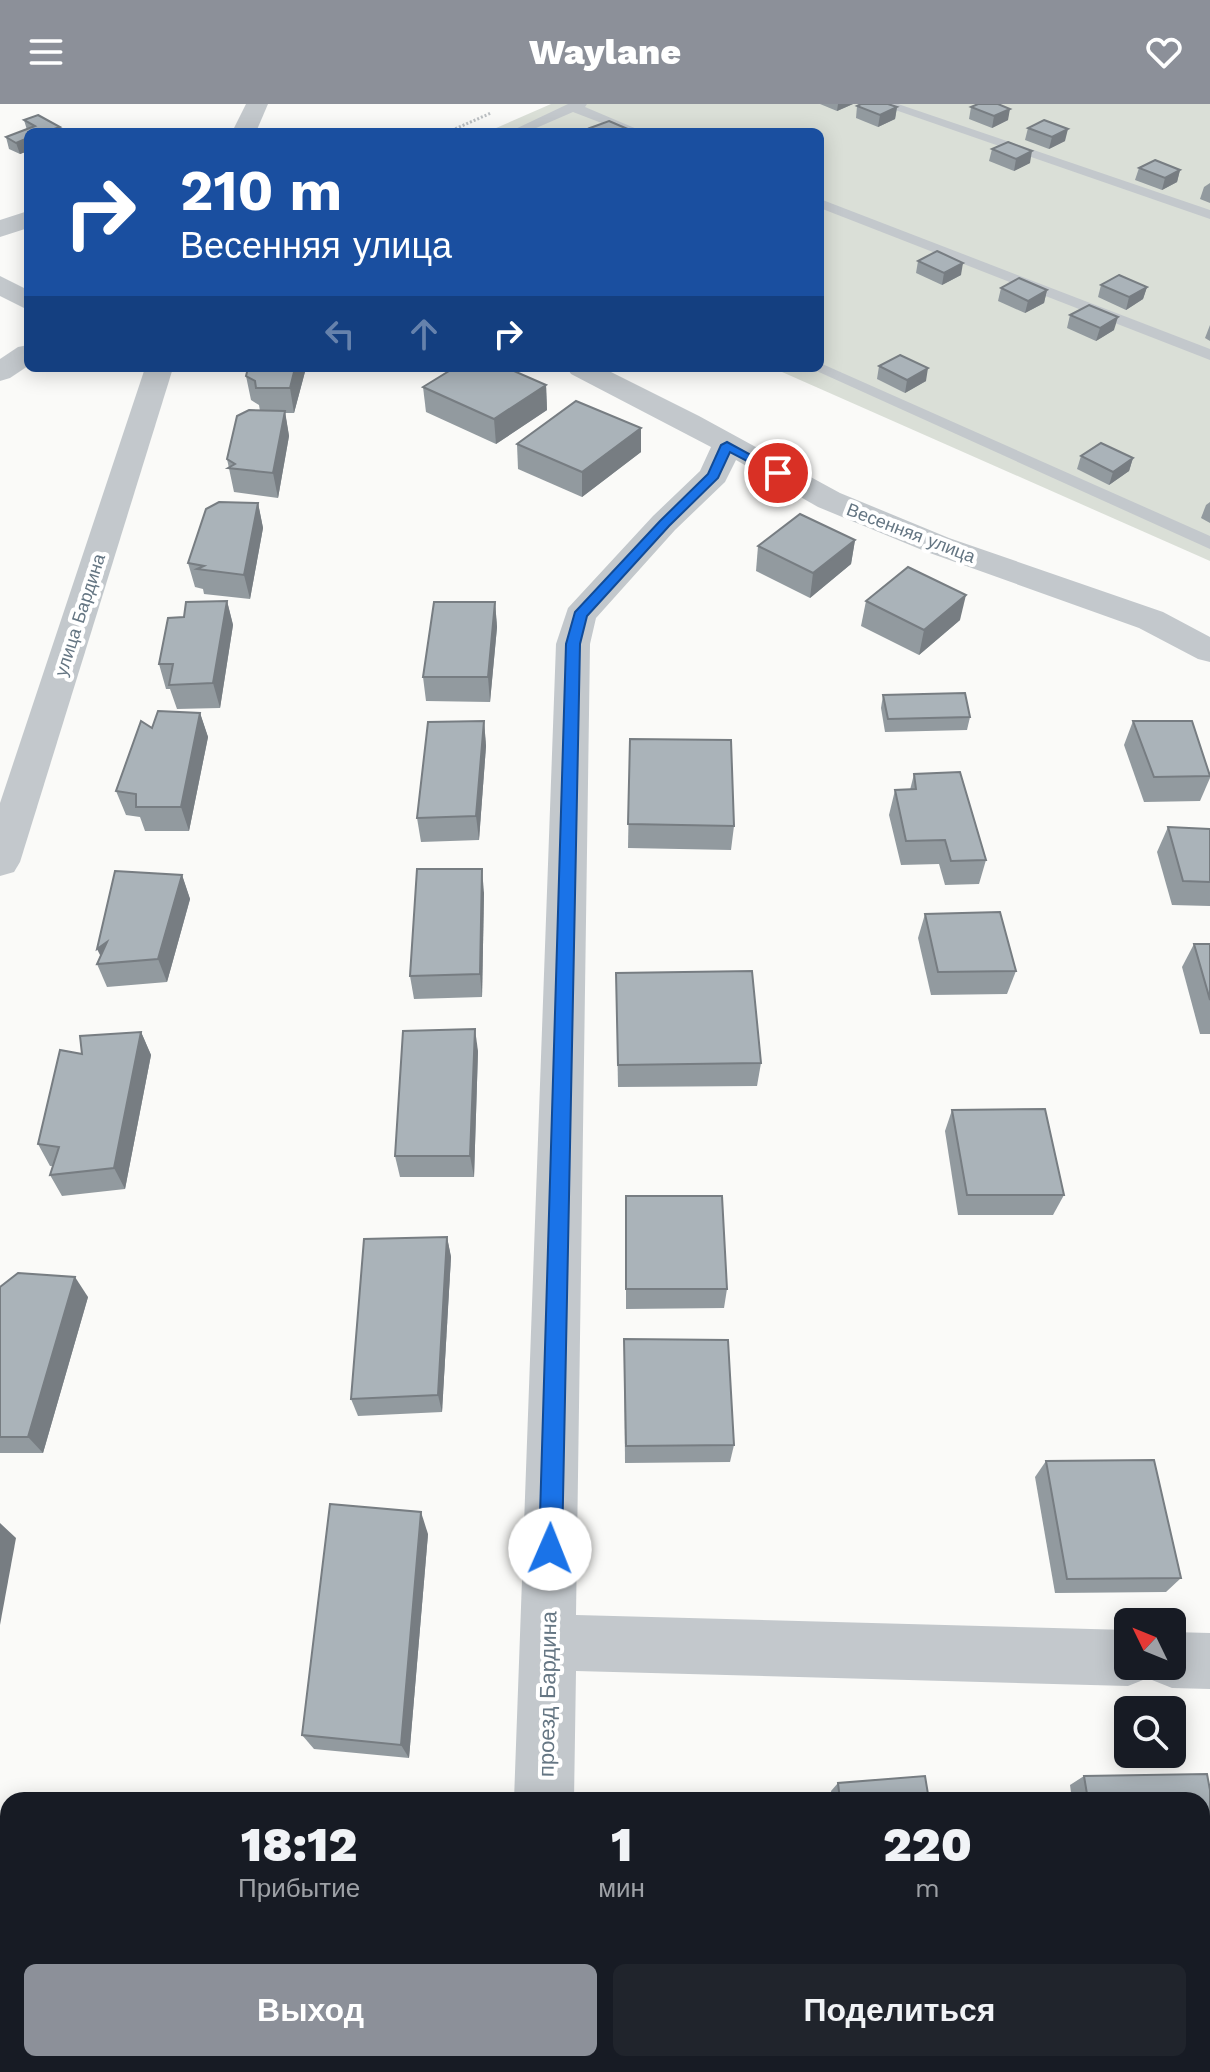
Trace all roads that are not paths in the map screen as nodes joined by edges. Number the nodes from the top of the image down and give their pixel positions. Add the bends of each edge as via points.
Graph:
1 (257, 104) edge
2 (885, 104) edge
3 (577, 106) edge
4 (246, 128) edge
5 (525, 128) edge
6 (628, 128) edge
7 (824, 205) edge
8 (1210, 215) edge
9 (24, 220) edge
10 (0, 229) edge
11 (0, 284) edge
12 (24, 299) edge
13 (1210, 355) edge
14 (24, 356) edge
15 (824, 371) edge
16 (0, 372) edge
17 (158, 372) edge
18 (589, 372) edge
19 (727, 445) junction
20 (1210, 543) edge
21 (1210, 651) edge
22 (0, 862) edge
23 (548, 1642) junction
24 (1114, 1658) edge
25 (1186, 1660) edge
26 (1210, 1661) edge
27 (544, 1792) edge

1 - 4 street
2 - 8 lane
3 - 5 lane
3 - 6 lane
7 - 13 lane
9 - 10 street
11 - 12 street
14 - 16 street
15 - 20 lane
17 - 22 street, улица Бардина
18 - 19 street, Весенняя улица
19 - 21 street, Весенняя улица via 829,500 938,545 1151,620
19 - 23 street, проезд Бардина via 714,475 580,615 573,644
23 - 24 street
23 - 27 street, проезд Бардина
25 - 26 street

